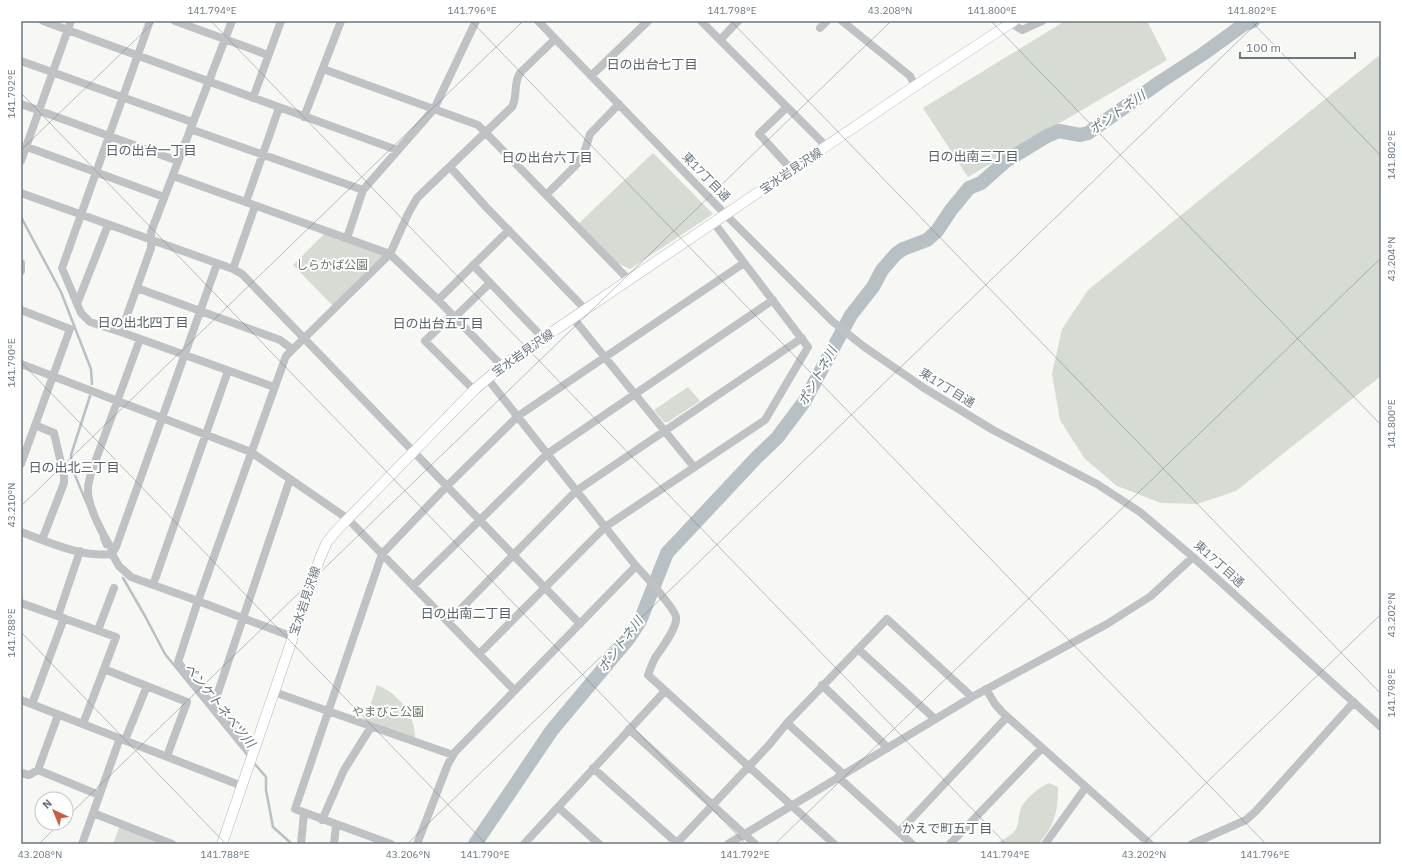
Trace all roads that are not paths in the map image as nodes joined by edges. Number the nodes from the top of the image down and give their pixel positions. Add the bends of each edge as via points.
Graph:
1 (43, 21) edge
2 (71, 21) edge
3 (150, 21) edge
4 (175, 21) edge
5 (232, 21) edge
6 (281, 21) edge
7 (341, 21) edge
8 (476, 21) edge
9 (538, 21) edge
10 (648, 21) edge
11 (701, 21) edge
12 (738, 21) edge
13 (827, 21) edge
14 (842, 21) edge
15 (1042, 21) edge
16 (1013, 22) edge
17 (820, 28) dead end
18 (68, 30) junction
19 (225, 38) junction
20 (555, 39) junction
21 (720, 40) junction
22 (138, 55) junction
23 (268, 55) junction
24 (21, 61) edge
25 (323, 69) junction
26 (52, 72) junction
27 (591, 76) junction
28 (208, 81) junction
29 (915, 86) junction
30 (123, 98) junction
31 (253, 98) junction
32 (21, 104) edge
33 (619, 104) junction
34 (787, 107) junction
35 (279, 108) junction
36 (434, 109) junction
37 (40, 111) junction
38 (304, 117) junction
39 (191, 126) junction
40 (486, 132) junction
41 (108, 136) junction
42 (27, 147) junction
43 (827, 147) junction
44 (397, 150) junction
45 (262, 154) junction
46 (21, 161) edge
47 (178, 161) junction
48 (450, 167) junction
49 (792, 170) junction
50 (95, 172) junction
51 (173, 176) junction
52 (363, 190) junction
53 (21, 194) edge
54 (546, 195) junction
55 (164, 197) junction
56 (246, 202) junction
57 (255, 206) junction
58 (80, 215) junction
59 (726, 215) junction
60 (714, 223) junction
61 (108, 225) junction
62 (508, 230) junction
63 (346, 238) junction
64 (150, 240) junction
65 (390, 254) junction
66 (21, 263) edge
67 (744, 263) junction
68 (217, 264) junction
69 (473, 265) junction
70 (232, 269) junction
71 (21, 271) edge
72 (629, 280) junction
73 (490, 283) junction
74 (137, 288) junction
75 (438, 300) junction
76 (772, 300) junction
77 (77, 304) junction
78 (21, 310) edge
79 (200, 310) junction
80 (585, 310) junction
81 (453, 316) junction
82 (573, 318) junction
83 (121, 332) junction
84 (304, 337) junction
85 (543, 338) junction
86 (802, 338) junction
87 (140, 339) junction
88 (292, 349) junction
89 (185, 355) junction
90 (604, 357) junction
91 (21, 364) edge
92 (502, 366) junction
93 (228, 371) junction
94 (52, 376) junction
95 (487, 378) junction
96 (274, 387) junction
97 (474, 390) junction
98 (634, 394) junction
99 (118, 402) junction
100 (518, 416) junction
101 (162, 418) junction
102 (35, 425) junction
103 (664, 431) junction
104 (205, 435) junction
105 (251, 452) junction
106 (414, 452) junction
107 (547, 454) junction
108 (21, 464) edge
109 (694, 467) junction
110 (290, 479) junction
111 (448, 486) junction
112 (576, 491) junction
113 (348, 519) junction
114 (480, 520) junction
115 (605, 527) junction
116 (21, 532) edge
117 (42, 540) junction
118 (80, 551) junction
119 (112, 552) junction
120 (382, 554) junction
121 (514, 555) junction
122 (1193, 557) junction
123 (636, 566) junction
124 (153, 585) junction
125 (414, 586) junction
126 (545, 587) junction
127 (114, 588) dead end
128 (198, 601) junction
129 (22, 605) edge
130 (61, 617) junction
131 (243, 617) junction
132 (448, 622) junction
133 (580, 624) junction
134 (98, 630) junction
135 (293, 637) junction
136 (858, 649) junction
137 (479, 654) junction
138 (104, 669) junction
139 (822, 685) junction
140 (147, 686) junction
141 (986, 689) junction
142 (514, 690) junction
143 (665, 691) junction
144 (274, 692) junction
145 (972, 697) junction
146 (21, 700) edge
147 (1354, 702) junction
148 (32, 704) junction
149 (213, 707) junction
150 (329, 712) junction
151 (58, 715) junction
152 (1007, 716) junction
153 (935, 719) junction
154 (787, 723) junction
155 (83, 724) junction
156 (371, 726) junction
157 (1381, 727) edge
158 (629, 729) junction
159 (123, 739) junction
160 (888, 748) junction
161 (1042, 748) junction
162 (253, 753) junction
163 (453, 755) junction
164 (167, 756) junction
165 (748, 767) junction
166 (593, 768) junction
167 (38, 770) junction
168 (21, 773) edge
169 (841, 776) junction
170 (242, 786) junction
171 (1086, 787) junction
172 (99, 795) junction
173 (713, 805) junction
174 (791, 806) junction
175 (558, 807) junction
176 (93, 813) junction
177 (304, 814) junction
178 (322, 820) junction
179 (336, 825) junction
180 (899, 832) junction
181 (744, 834) junction
182 (831, 843) edge
183 (82, 844) edge
184 (172, 844) edge
185 (222, 844) edge
186 (301, 844) edge
187 (334, 844) edge
188 (391, 844) edge
189 (417, 844) edge
190 (524, 844) edge
191 (599, 844) edge
192 (677, 844) edge
193 (728, 844) edge
194 (755, 844) edge
195 (912, 844) edge
196 (950, 844) edge
197 (1045, 844) edge
198 (1150, 844) edge
199 (1192, 844) edge

1 - 18 street
2 - 18 street
3 - 22 street
4 - 19 street
5 - 19 street
6 - 23 street
7 - 25 street
8 - 36 street
9 - 20 street, 東17丁目通
10 - 27 street
11 - 21 street
12 - 21 street
13 - 17 street
14 - 29 street via 910,76
15 - 16 street via 1022,30
16 - 29 main road, 宝水岩見沢線
18 - 22 street
18 - 26 street
19 - 23 street
19 - 28 street
20 - 27 street, 東17丁目通
20 - 40 street via 520,73 517,78 515,102
21 - 34 street
22 - 28 street
22 - 30 street
23 - 31 street
24 - 26 street
25 - 36 street
25 - 38 street
26 - 30 street
26 - 37 street
27 - 33 street, 東17丁目通
28 - 31 street
28 - 39 street
29 - 43 main road, 宝水岩見沢線
30 - 39 street
30 - 41 street
31 - 35 street
32 - 37 street
33 - 54 street via 590,134 578,163
33 - 59 street, 東17丁目通
34 - 43 street
34 - 49 street via 759,134
35 - 38 street
35 - 45 street
36 - 40 street via 478,125
36 - 44 street
37 - 41 street
37 - 42 street
38 - 44 street
39 - 45 street
39 - 47 street
40 - 48 street
40 - 54 street
41 - 47 street
41 - 50 street
42 - 46 street
42 - 50 street
43 - 49 main road, 宝水岩見沢線
44 - 52 street
45 - 52 street
45 - 56 street
47 - 51 street
48 - 62 street
48 - 65 street via 412,204
49 - 59 main road, 宝水岩見沢線
50 - 55 street
50 - 58 street
51 - 55 street
51 - 56 street
52 - 63 street
53 - 58 street
54 - 72 street
55 - 64 street
56 - 57 street
57 - 63 street
57 - 70 street
58 - 61 street
58 - 77 street via 62,268
59 - 60 main road, 宝水岩見沢線
59 - 122 street, 東17丁目通 via 832,321 863,346 924,388 993,430 1097,484 1140,512
60 - 67 street
60 - 72 main road, 宝水岩見沢線
61 - 64 street
61 - 77 street
62 - 69 street
62 - 80 street
63 - 65 street
64 - 68 street
64 - 74 street via 151,248
65 - 75 street
65 - 84 street
66 - 71 street
67 - 76 street
67 - 90 street
68 - 70 street
68 - 79 street
69 - 73 street
69 - 75 street
70 - 84 street via 245,277
72 - 80 main road, 宝水岩見沢線
73 - 81 street
73 - 85 street
74 - 79 street
74 - 83 street
75 - 81 street
76 - 86 street
76 - 98 street
77 - 83 street via 87,320
78 - 94 street via 70,329
79 - 88 street via 280,340
79 - 89 street
80 - 82 main road, 宝水岩見沢線
81 - 92 street
81 - 97 street via 426,341
82 - 85 main road, 宝水岩見沢線
82 - 90 street
83 - 87 street
84 - 88 street
84 - 106 street
85 - 92 main road, 宝水岩見沢線
86 - 103 street
86 - 109 street via 808,347 765,420
87 - 89 street
87 - 99 street
88 - 96 street via 286,356
89 - 93 street
89 - 101 street
90 - 98 street
90 - 100 street
91 - 94 street
92 - 95 main road, 宝水岩見沢線
93 - 96 street
93 - 104 street
94 - 99 street
94 - 102 street
95 - 97 main road, 宝水岩見沢線
95 - 100 street
96 - 105 street
97 - 106 main road, 宝水岩見沢線
98 - 103 street
98 - 107 street
99 - 101 street
99 - 119 street via 91,473 88,488 100,529
100 - 107 street
100 - 111 street
101 - 104 street
101 - 119 street
102 - 108 street
102 - 117 street via 54,433 64,476 64,483
103 - 109 street
103 - 112 street
104 - 105 street
104 - 124 street
105 - 110 street
105 - 128 street
106 - 111 street
106 - 113 main road, 宝水岩見沢線
107 - 112 street
107 - 114 street
109 - 115 street
110 - 113 street
110 - 131 street
111 - 114 street
111 - 120 street
112 - 115 street
112 - 121 street
113 - 120 street
113 - 135 main road, 宝水岩見沢線 via 330,537 325,546
114 - 121 street
114 - 125 street
115 - 123 street
115 - 126 street
116 - 117 street
117 - 118 street
118 - 119 street via 102,555
118 - 130 street
119 - 124 street via 118,566 131,577
120 - 125 street
120 - 150 street
121 - 126 street
121 - 132 street
122 - 141 street via 1151,596 1134,607
122 - 147 street, 東17丁目通
123 - 133 street
123 - 143 street via 677,618 648,675
124 - 128 street
125 - 132 street
126 - 133 street
126 - 137 street
127 - 134 street
128 - 131 street
128 - 149 street via 178,662
129 - 130 street
130 - 134 street
130 - 148 street
131 - 135 street
131 - 149 street
132 - 137 street
133 - 142 street
134 - 138 street via 116,637
135 - 144 main road, 宝水岩見沢線
136 - 139 street
136 - 145 street via 887,619
136 - 153 street
137 - 142 street
138 - 140 street
138 - 155 street
139 - 154 street
139 - 160 street
140 - 159 street
140 - 164 street via 187,702
141 - 145 street
141 - 152 street via 995,704
142 - 163 street
143 - 158 street
143 - 165 street
144 - 150 street
144 - 162 main road, 宝水岩見沢線
145 - 153 street
146 - 148 street
147 - 157 street, 東17丁目通
147 - 199 street via 1246,820
148 - 151 street
149 - 162 street
150 - 156 street
150 - 177 street via 294,809
151 - 155 street
151 - 167 street
152 - 161 street
152 - 180 street
153 - 160 street
154 - 165 street
154 - 169 street
155 - 159 street
156 - 163 street
156 - 178 street via 344,770
158 - 166 street
158 - 173 street
159 - 164 street
159 - 172 street
160 - 169 street
161 - 171 street
161 - 196 street
162 - 170 main road, 宝水岩見沢線
163 - 189 street
164 - 170 street
165 - 173 street
165 - 174 street
166 - 175 street
166 - 192 street
167 - 168 street via 29,775
167 - 172 street
169 - 174 street
169 - 180 street
170 - 185 main road, 宝水岩見沢線
171 - 197 street
171 - 198 street
172 - 176 street
173 - 181 street
173 - 192 street
174 - 181 street
174 - 182 street
175 - 190 street
175 - 191 street
176 - 183 street
176 - 184 street
177 - 178 street
177 - 186 street
178 - 179 street
179 - 187 street
179 - 188 street
180 - 195 street
181 - 193 street
181 - 194 street

